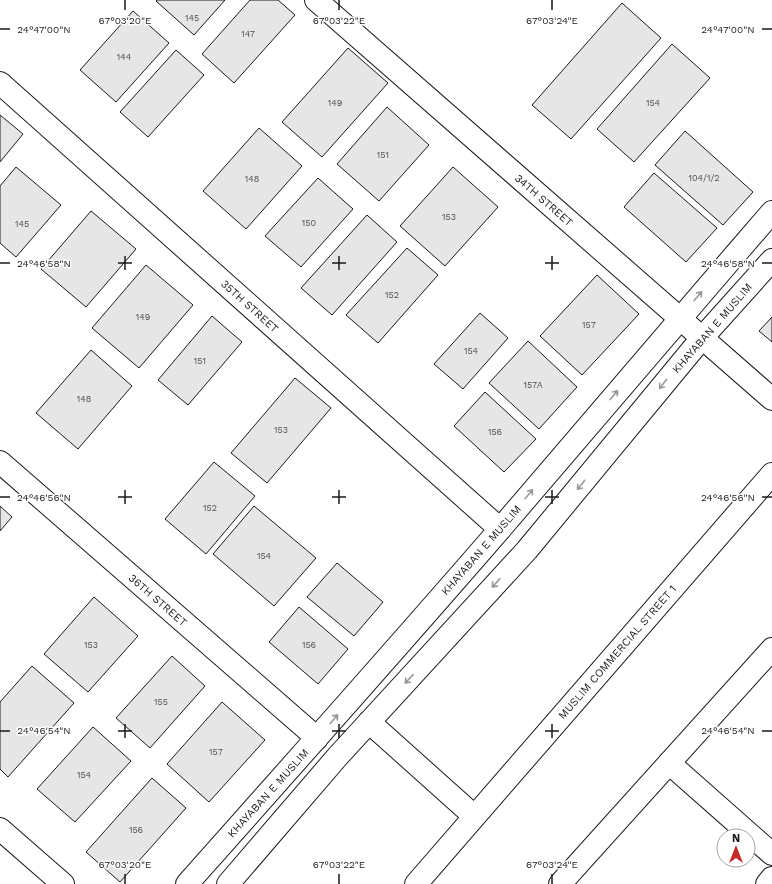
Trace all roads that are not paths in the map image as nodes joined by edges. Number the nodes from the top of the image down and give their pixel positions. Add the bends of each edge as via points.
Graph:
1 (316, 0) edge
2 (0, 83) edge
3 (772, 212) edge
4 (772, 260) edge
5 (679, 318) junction
6 (702, 338) junction
7 (772, 399) edge
8 (0, 462) edge
9 (772, 474) edge
10 (500, 529) junction
11 (427, 612) junction
12 (451, 633) junction
13 (772, 649) edge
14 (369, 722) junction
15 (317, 738) junction
16 (669, 763) junction
17 (474, 816) junction
18 (0, 829) edge
19 (772, 854) edge
20 (212, 856) junction
21 (772, 878) edge
22 (232, 880) edge
23 (63, 884) edge
24 (187, 884) edge
25 (416, 884) edge
26 (560, 884) edge
27 (766, 884) edge

1 - 5 street, 34TH STREET
2 - 10 street, 35TH STREET
5 -> 3 street, KHAYABAN E MUSLIM
4 - 6 street, KHAYABAN E MUSLIM
5 - 6 street, 34TH STREET
10 -> 5 street, KHAYABAN E MUSLIM
6 - 7 street, 34TH STREET
6 -> 12 street, KHAYABAN E MUSLIM via 527,550
8 - 15 street, 36TH STREET
9 - 17 street, MUSLIM COMMERCIAL STREET 1
10 - 11 street, KHAYABAN E MUSLIM
11 - 12 street
15 -> 11 street, KHAYABAN E MUSLIM
12 -> 14 street, KHAYABAN E MUSLIM
13 - 16 street
14 - 17 street
14 - 22 street, KHAYABAN E MUSLIM
15 - 20 street, KHAYABAN E MUSLIM
16 - 19 street
16 - 26 street
17 - 25 street, MUSLIM COMMERCIAL STREET 1
18 - 23 street
20 - 22 street
20 - 24 street, KHAYABAN E MUSLIM
21 - 27 street

